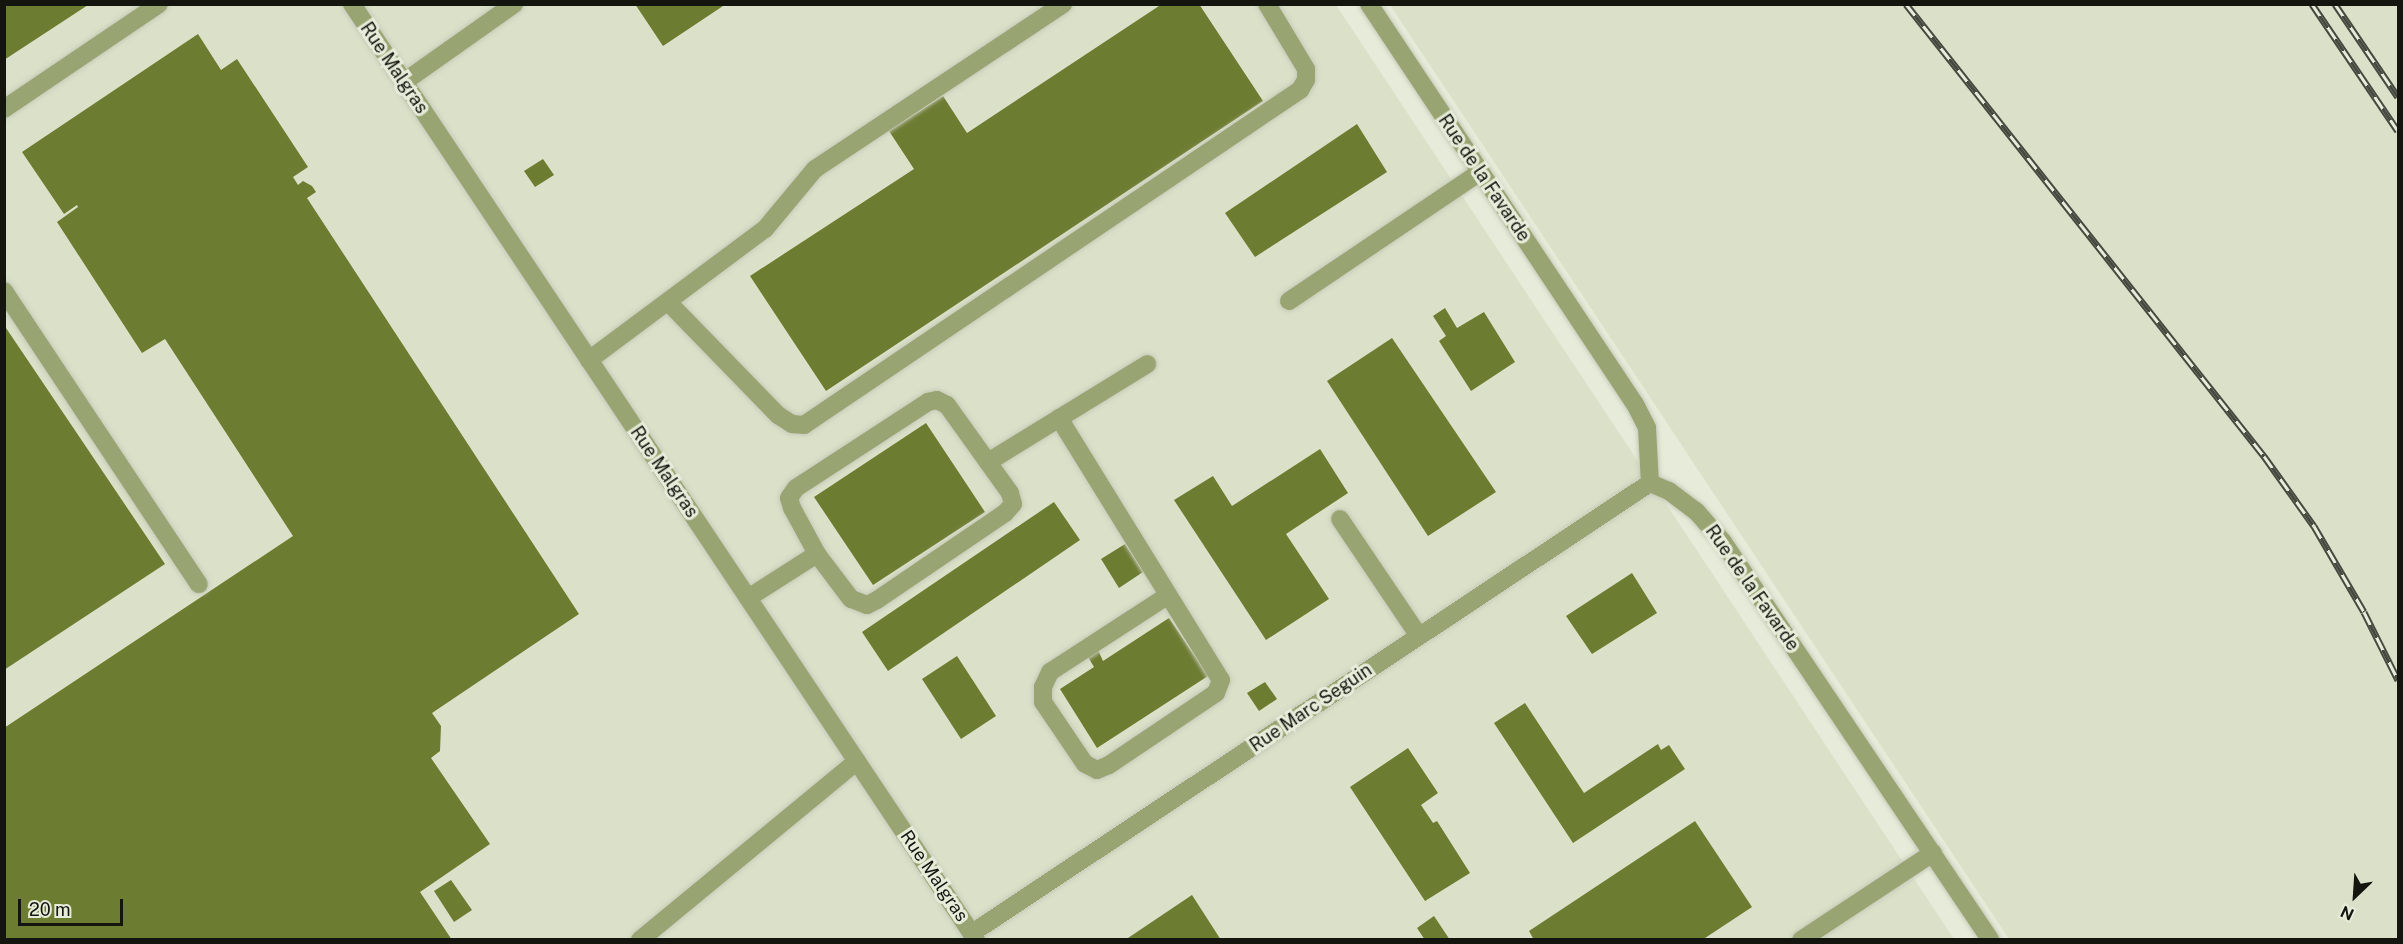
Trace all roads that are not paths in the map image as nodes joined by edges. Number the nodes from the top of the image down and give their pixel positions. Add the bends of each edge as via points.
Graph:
1 (159, 4) edge
2 (352, 4) edge
3 (514, 4) edge
4 (1063, 4) edge
5 (1267, 4) edge
6 (1369, 4) edge
7 (404, 82) junction
8 (4, 109) edge
9 (1480, 172) junction
10 (4, 291) edge
11 (1289, 301) dead end
12 (668, 302) junction
13 (590, 360) junction
14 (1147, 364) dead end
15 (1059, 418) junction
16 (988, 462) junction
17 (1650, 483) junction
18 (1340, 519) dead end
19 (817, 554) junction
20 (199, 584) dead end
21 (1167, 597) junction
22 (748, 598) junction
23 (1419, 636) junction
24 (857, 761) junction
25 (1933, 853) junction
26 (974, 936) edge
27 (640, 939) edge
28 (1801, 939) edge
29 (1990, 939) edge

1 - 8 street
2 - 7 street, Rue Malgras
3 - 7 street
4 - 12 street via 815,169 765,229
5 - 12 street via 1306,69 1306,80 1300,90 804,424 792,424 778,415
6 - 9 street, Rue de la Favarde
7 - 13 street, Rue Malgras
9 - 11 street
9 - 17 street, Rue de la Favarde via 1635,404 1647,428
10 - 20 street
12 - 13 street
13 - 22 street, Rue Malgras
14 - 15 street
15 - 16 street
15 - 21 street
16 - 19 street via 1010,493 1012,504 1005,513 877,600 867,605 851,599
16 - 19 street via 947,405 937,400 928,402 795,488 789,498 792,508
17 - 23 street, Rue Marc Seguin
17 - 25 street, Rue de la Favarde via 1670,491 1696,511 1723,542
18 - 23 street
19 - 22 street
21 - 21 street via 1221,680 1220,687 1097,770 1085,764 1043,702 1043,687 1050,672
22 - 24 street, Rue Malgras
23 - 26 street, Rue Marc Seguin
24 - 26 street, Rue Malgras
24 - 27 street
25 - 28 street
25 - 29 street, Rue de la Favarde

